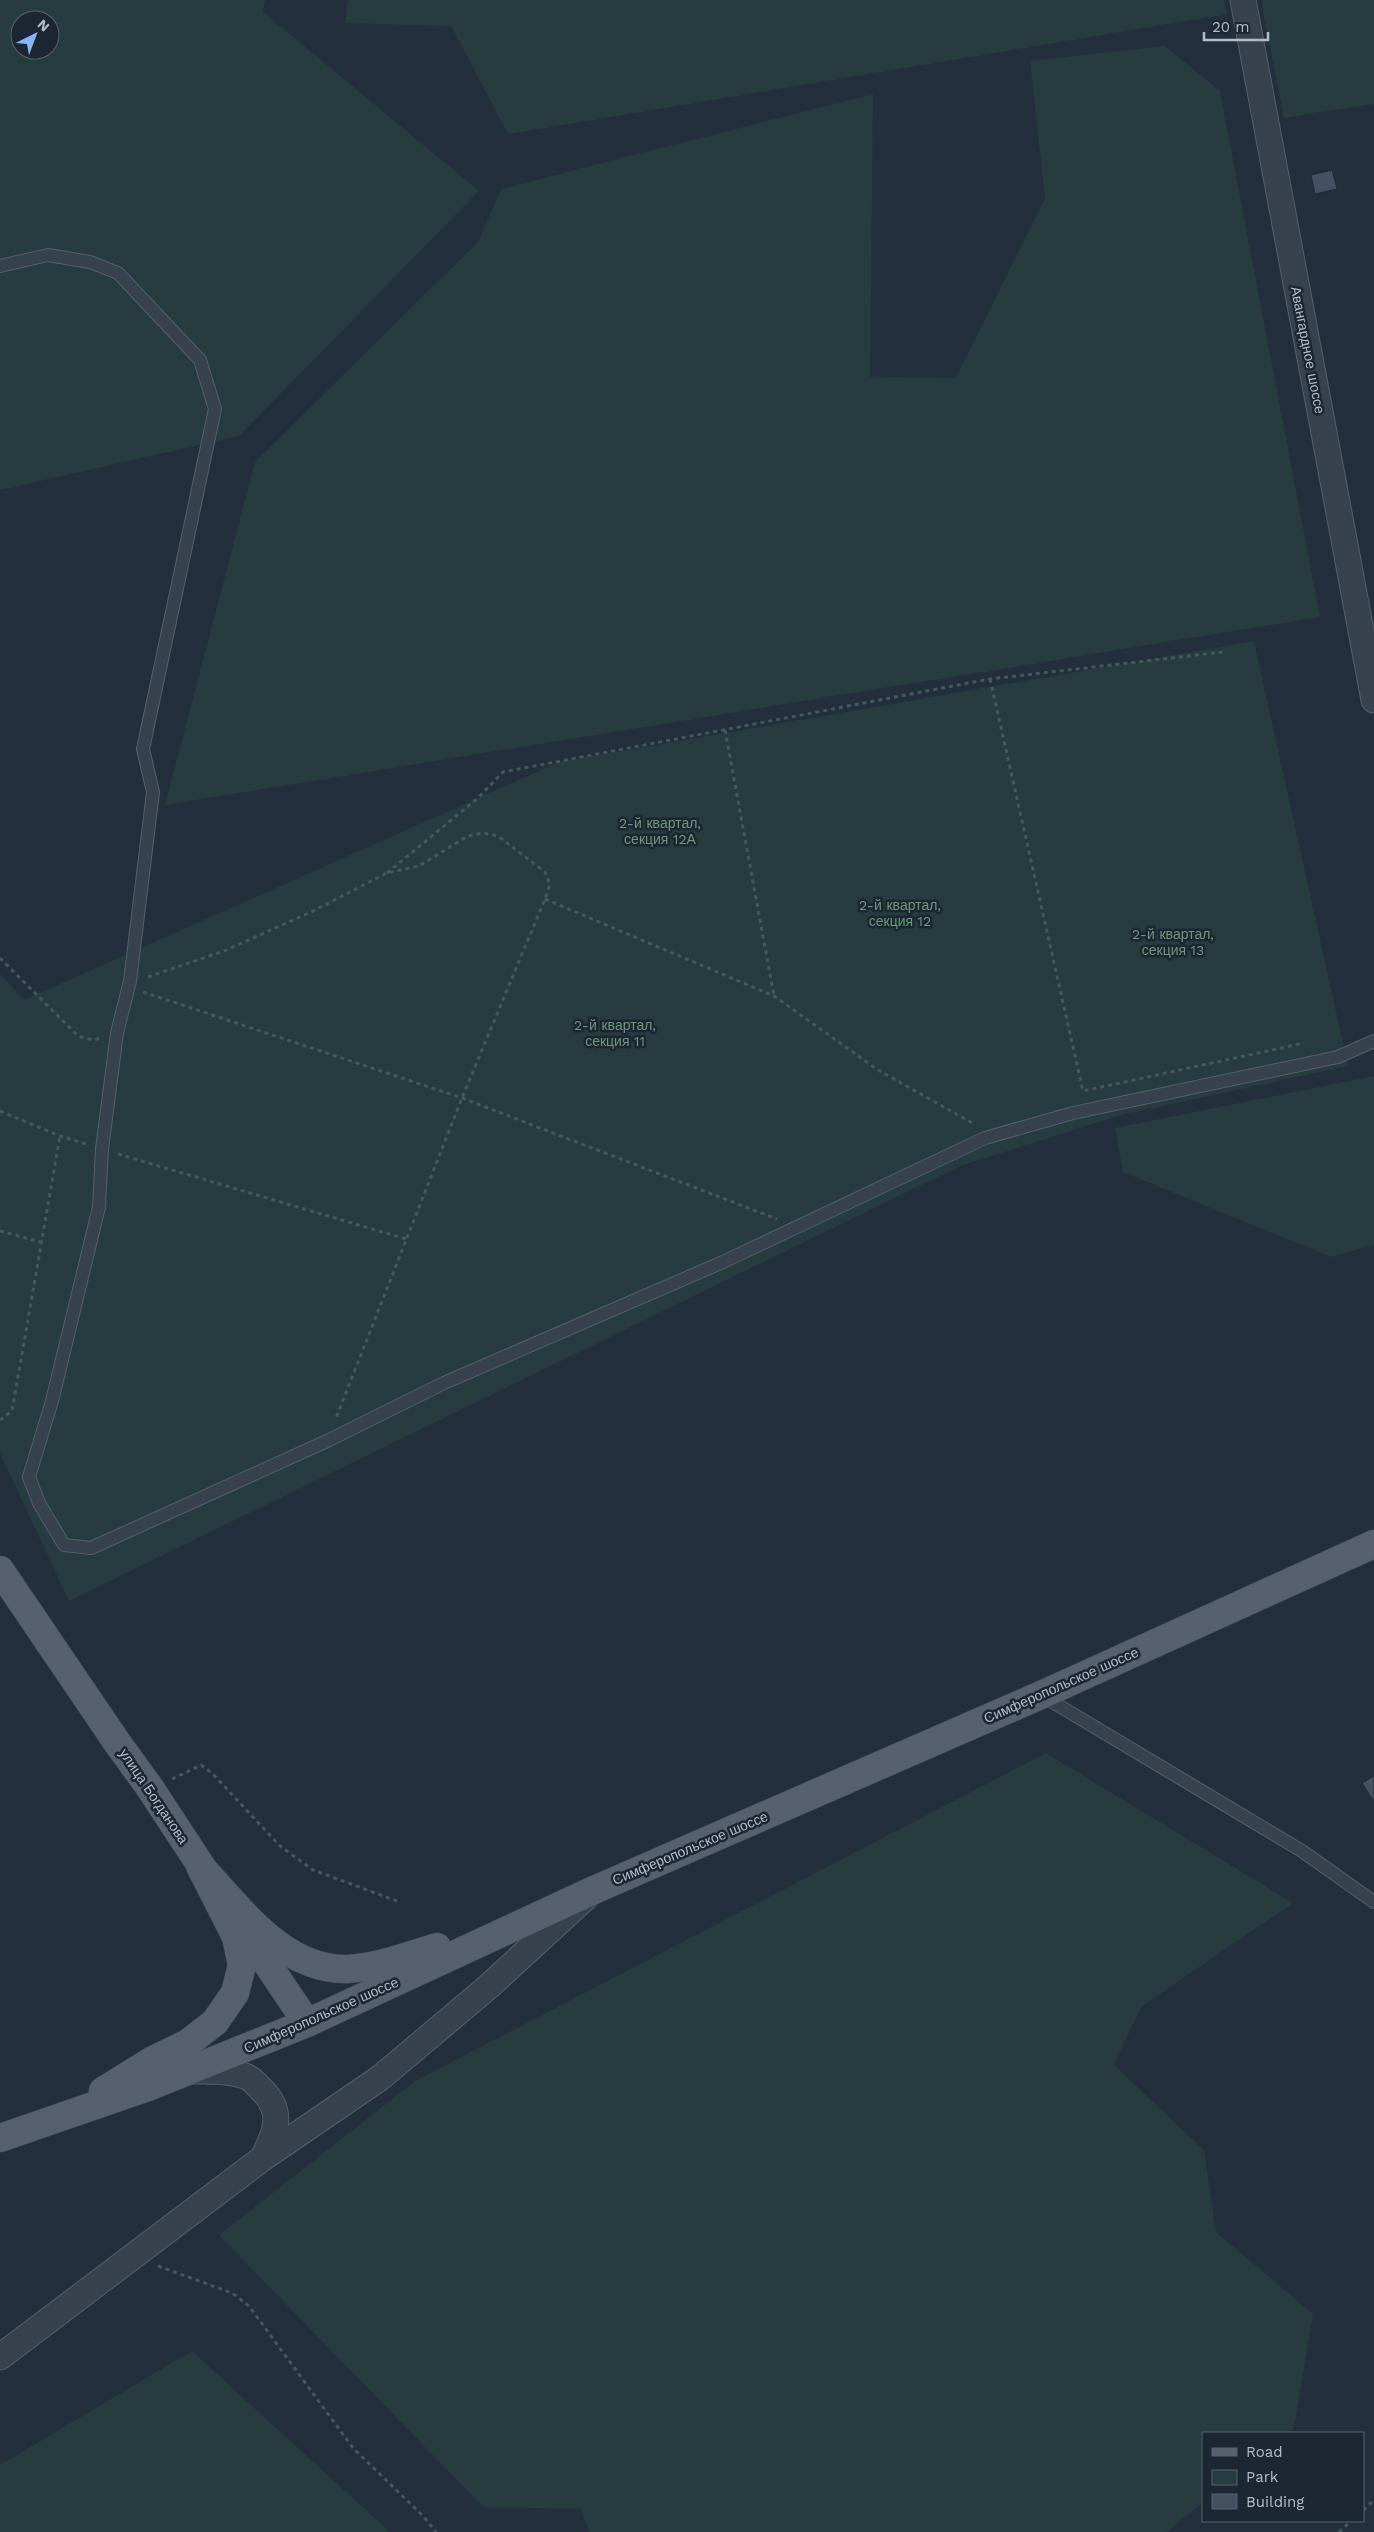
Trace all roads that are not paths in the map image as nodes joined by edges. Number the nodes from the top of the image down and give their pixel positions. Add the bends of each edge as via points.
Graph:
1 (1243, 0) edge
2 (0, 266) edge
3 (1374, 700) edge
4 (1374, 1041) edge
5 (1374, 1544) edge
6 (0, 1570) edge
7 (1041, 1694) junction
8 (200, 1866) junction
9 (594, 1890) junction
10 (1374, 1902) edge
11 (527, 1921) junction
12 (307, 2023) junction
13 (191, 2071) junction
14 (61, 2117) junction
15 (0, 2138) edge
16 (263, 2158) junction
17 (0, 2357) edge

1 - 3 street, Авангардное шоссе
2 - 4 lane via 48,255 90,262 118,273 200,360 215,409 143,748 153,792 130,984 116,1033 102,1149 99,1207 52,1401 28,1477 64,1545 91,1548 444,1383 723,1262 995,1136 1073,1113 1338,1057
5 - 7 main road, Симферопольское шоссе
6 - 8 main road, улица Богданова
7 - 9 main road, Симферопольское шоссе
7 - 10 lane via 1302,1851
8 - 11 main road via 280,1948 321,1966 347,1969 378,1964
8 - 12 main road, улица Богданова
8 - 14 main road via 236,1937 242,1965 235,1993 215,2022 188,2043 153,2060
9 - 11 main road, Симферопольское шоссе
9 - 16 street via 488,1987 380,2078
11 - 12 main road, Симферопольское шоссе
12 - 13 main road, Симферопольское шоссе
13 - 14 main road, Симферопольское шоссе
13 - 16 street via 224,2071 247,2077 268,2096 277,2117 274,2136
14 - 15 main road, Симферопольское шоссе
16 - 17 street

